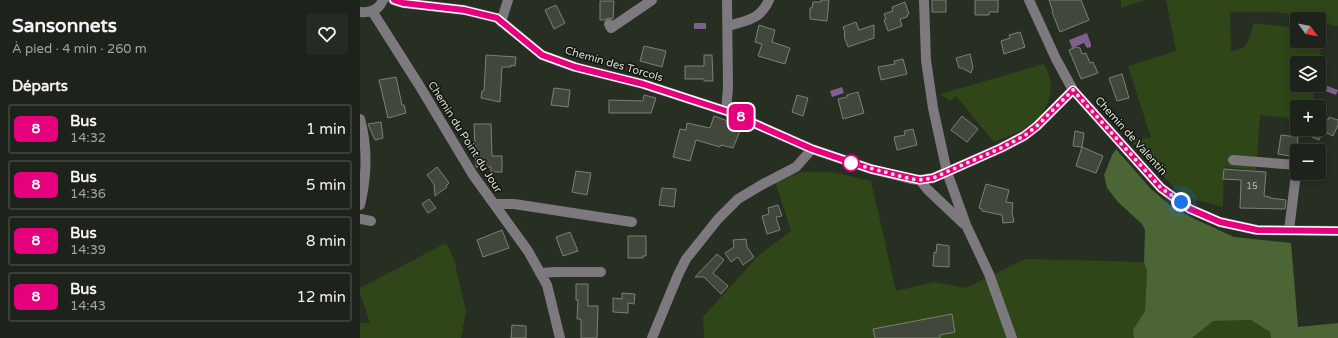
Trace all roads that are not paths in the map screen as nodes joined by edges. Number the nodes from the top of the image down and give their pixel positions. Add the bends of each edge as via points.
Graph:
1 (383, 0) edge
2 (393, 0) edge
3 (508, 0) edge
4 (652, 0) edge
5 (727, 0) edge
6 (769, 0) edge
7 (924, 0) edge
8 (1029, 0) edge
9 (454, 4) edge
10 (372, 11) junction
11 (360, 12) edge
12 (502, 22) junction
13 (609, 24) dead end
14 (728, 26) junction
15 (1073, 90) junction
16 (726, 111) junction
17 (360, 119) edge
18 (812, 149) junction
19 (1233, 160) dead end
20 (1290, 165) edge
21 (947, 172) junction
22 (920, 180) junction
23 (1295, 180) edge
24 (494, 204) junction
25 (360, 205) edge
26 (360, 219) edge
27 (371, 221) dead end
28 (632, 222) dead end
29 (966, 225) junction
30 (1289, 230) junction
31 (1338, 231) edge
32 (601, 272) dead end
33 (540, 273) junction
34 (560, 338) edge
35 (652, 338) edge
36 (1012, 338) edge

1 - 10 street
2 - 9 street, Chemin des Torcols via 403,3
3 - 12 street
4 - 13 street via 611,28
5 - 14 street
6 - 14 street via 759,14
7 - 21 street via 926,60
8 - 15 street, Chemin de Valentin
9 - 12 street, Chemin des Torcols via 464,10 497,18
10 - 11 street
10 - 24 street, Chemin du Point du Jour via 473,176
12 - 16 street, Chemin des Torcols via 542,55
14 - 16 street
15 - 21 street, Chemin des Torcols via 1024,136
15 - 30 street, Chemin de Valentin via 1161,188 1190,209 1220,222 1257,230
16 - 18 street, Chemin des Torcols
17 - 25 street via 366,144 366,174
18 - 22 street, Chemin des Torcols via 871,169
18 - 35 street via 796,167 738,199 718,219 686,258
19 - 20 street
21 - 22 street, Chemin des Torcols
21 - 29 street
22 - 29 street
23 - 30 street
24 - 28 street via 514,204
24 - 33 street, Chemin du Point du Jour via 528,251
26 - 27 street
29 - 36 street via 990,274
30 - 31 street, Chemin de Valentin
32 - 33 street
33 - 34 street, Chemin du Point du Jour via 547,285

